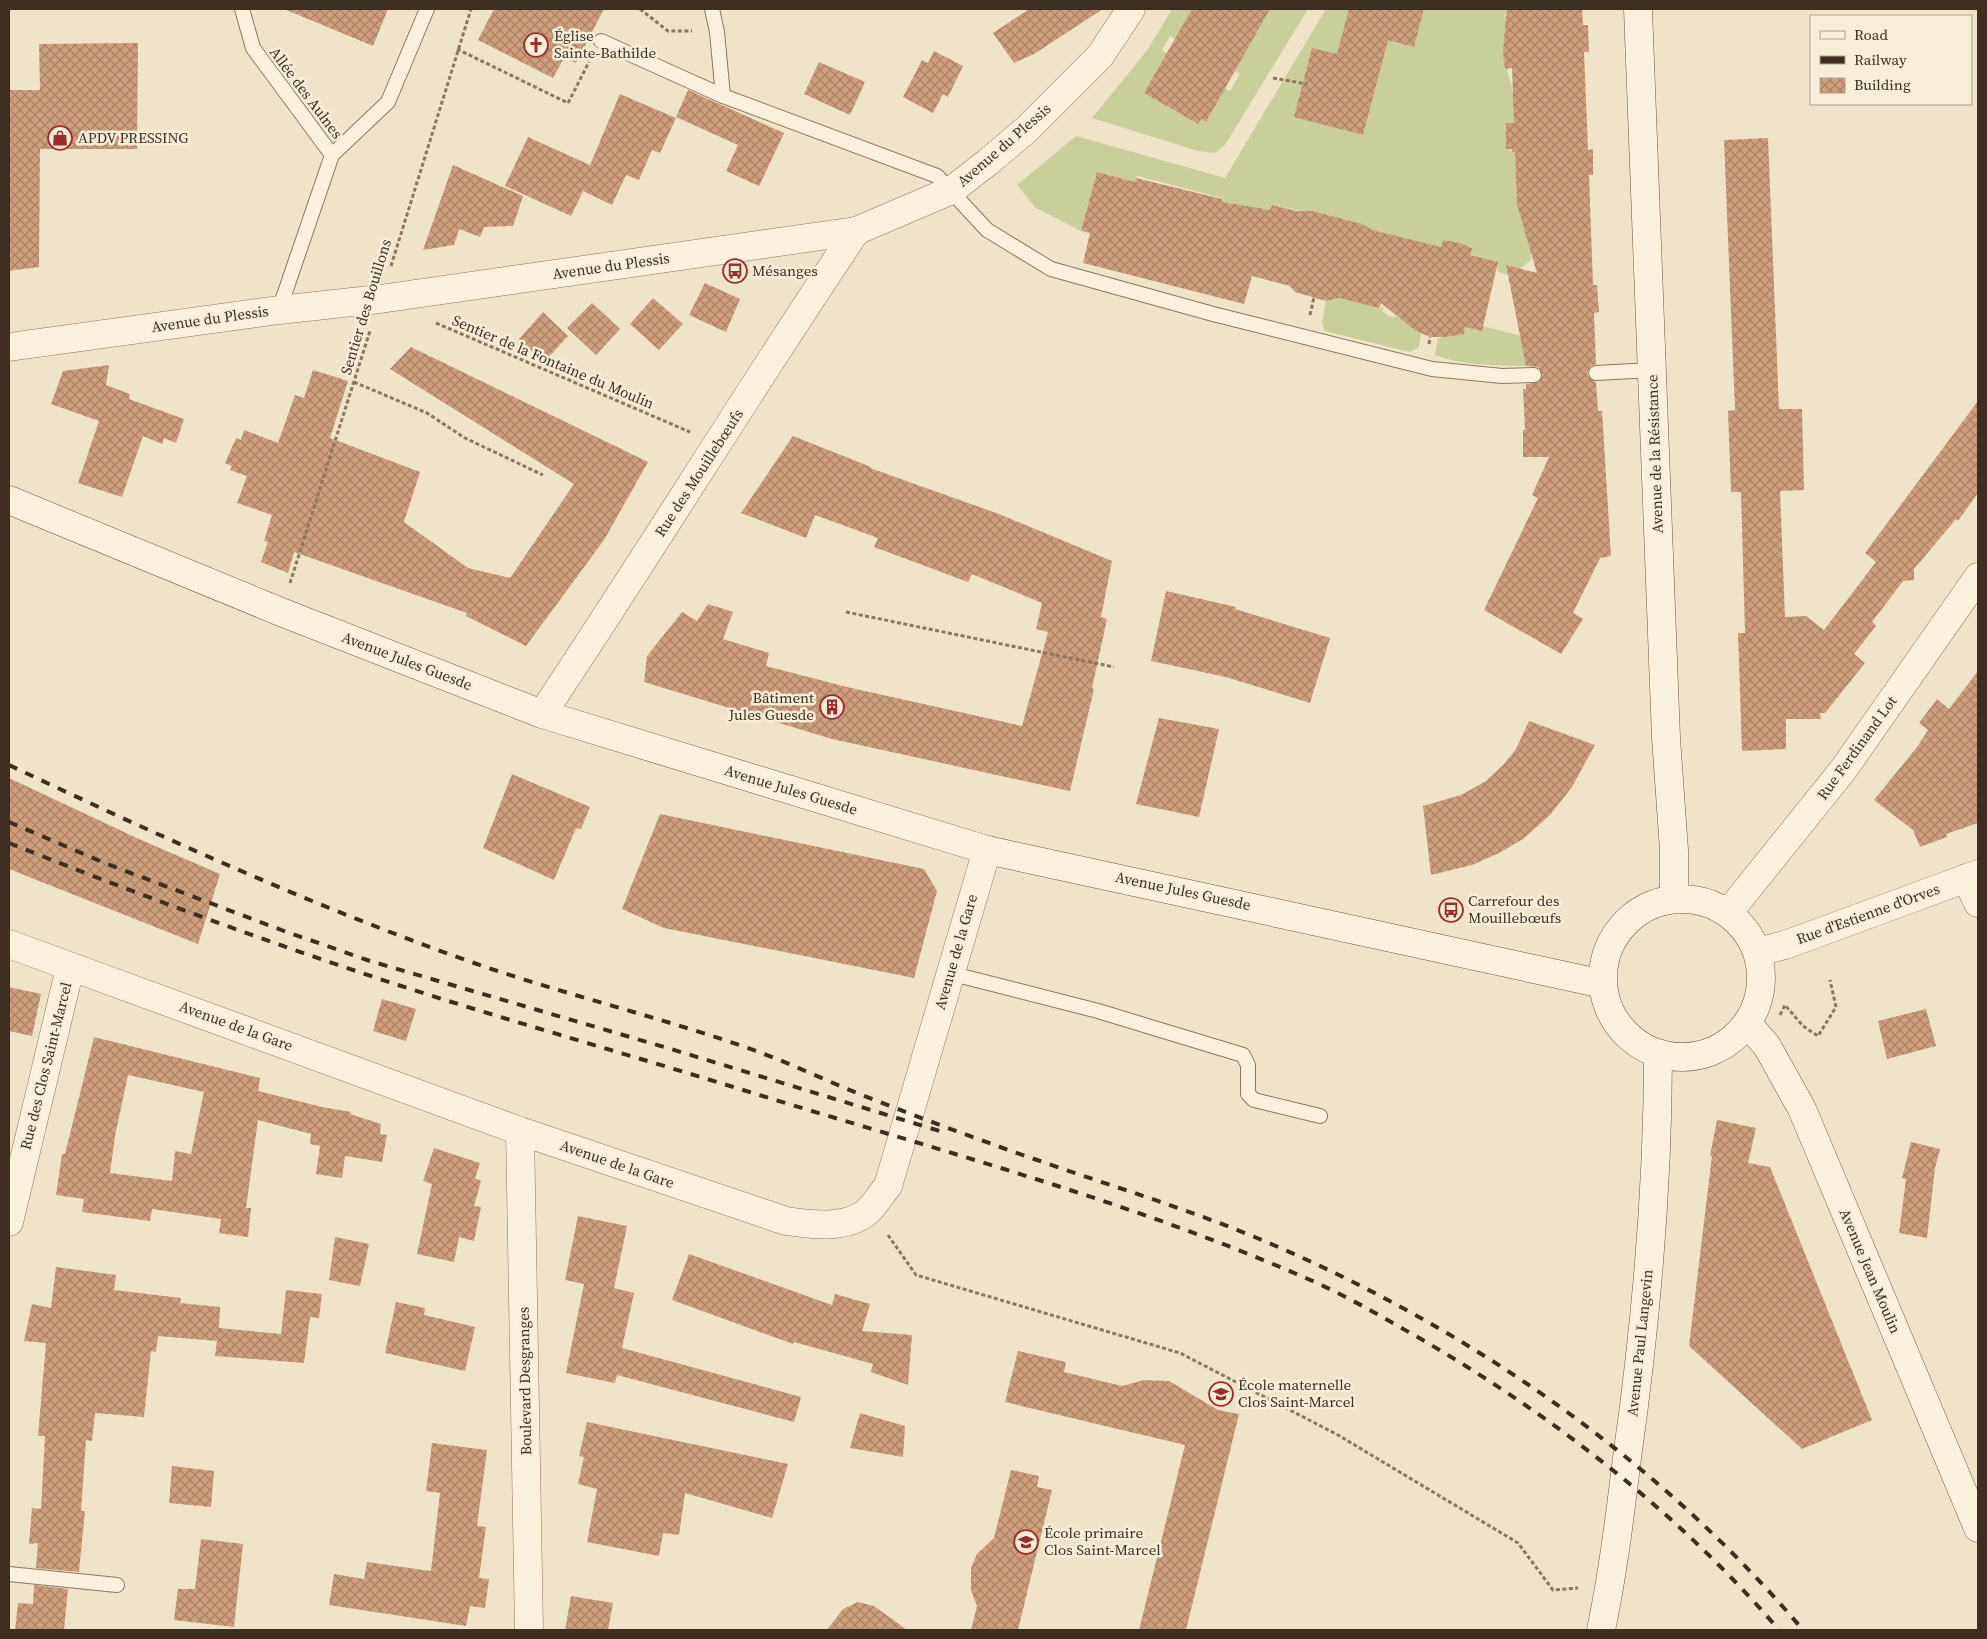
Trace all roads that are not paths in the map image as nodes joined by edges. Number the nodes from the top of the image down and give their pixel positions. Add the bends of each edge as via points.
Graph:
1 (242, 9) edge
2 (427, 9) edge
3 (712, 9) edge
4 (1131, 9) edge
5 (1638, 9) edge
6 (601, 40) road end
7 (723, 96) junction
8 (332, 155) junction
9 (952, 190) junction
10 (856, 231) junction
11 (279, 310) junction
12 (9, 347) edge
13 (1652, 370) junction
14 (1596, 373) dead end
15 (1534, 376) dead end
16 (9, 500) edge
17 (1978, 577) edge
18 (542, 714) junction
19 (987, 850) junction
20 (1972, 876) edge
21 (1674, 899) junction
22 (1978, 903) edge
23 (1728, 913) junction
24 (9, 944) edge
25 (1757, 952) junction
26 (70, 968) junction
27 (950, 973) junction
28 (1603, 984) junction
29 (1747, 1023) junction
30 (1658, 1053) junction
31 (1320, 1116) dead end
32 (520, 1132) junction
33 (9, 1222) edge
34 (1978, 1528) edge
35 (9, 1574) edge
36 (117, 1585) dead end
37 (530, 1630) edge
38 (1601, 1630) edge

1 - 8 lane, Allée des Aulnes via 253,48
2 - 8 lane via 388,102
3 - 7 lane
4 - 9 street, Avenue du Plessis via 1100,56 1027,129
5 - 13 street, Avenue de la Résistance
6 - 7 lane
7 - 9 lane via 937,176
8 - 11 lane, Allée des Aulnes
9 - 10 street, Avenue du Plessis
9 - 15 lane via 987,230 1051,270 1432,369
10 - 11 street, Avenue du Plessis via 380,300
10 - 18 street, Rue des Mouillebœufs
11 - 12 street, Avenue du Plessis
13 - 14 lane
13 - 21 street, Avenue de la Résistance
16 - 18 street, Avenue Jules Guesde via 281,612
17 - 23 street, Rue Ferdinand Lot via 1843,770
18 - 19 street, Avenue Jules Guesde
19 - 27 street, Avenue de la Gare
19 - 28 street, Avenue Jules Guesde
20 - 22 street
20 - 25 street, Rue d'Estienne d'Orves via 1785,945
21 - 23 street via 1693,899
21 - 28 street via 1650,905 1630,918 1614,937 1605,960
23 - 25 street via 1740,924
24 - 26 street, Avenue de la Gare
25 - 29 street via 1761,976 1757,1001
26 - 32 street, Avenue de la Gare via 188,1008
26 - 33 street, Rue des Clos Saint-Marcel
27 - 31 lane via 1098,1011 1243,1055 1248,1065 1248,1094 1254,1100
27 - 32 street, Avenue de la Gare via 888,1186 870,1210 846,1222 816,1226 786,1221
28 - 30 street via 1608,1007 1620,1027 1637,1043
29 - 30 street via 1729,1041 1708,1053 1683,1057
29 - 34 street, Avenue Jean Moulin via 1767,1046 1802,1109
30 - 38 street, Avenue Paul Langevin via 1642,1351 1610,1586
32 - 37 street, Boulevard Desgranges
35 - 36 lane

